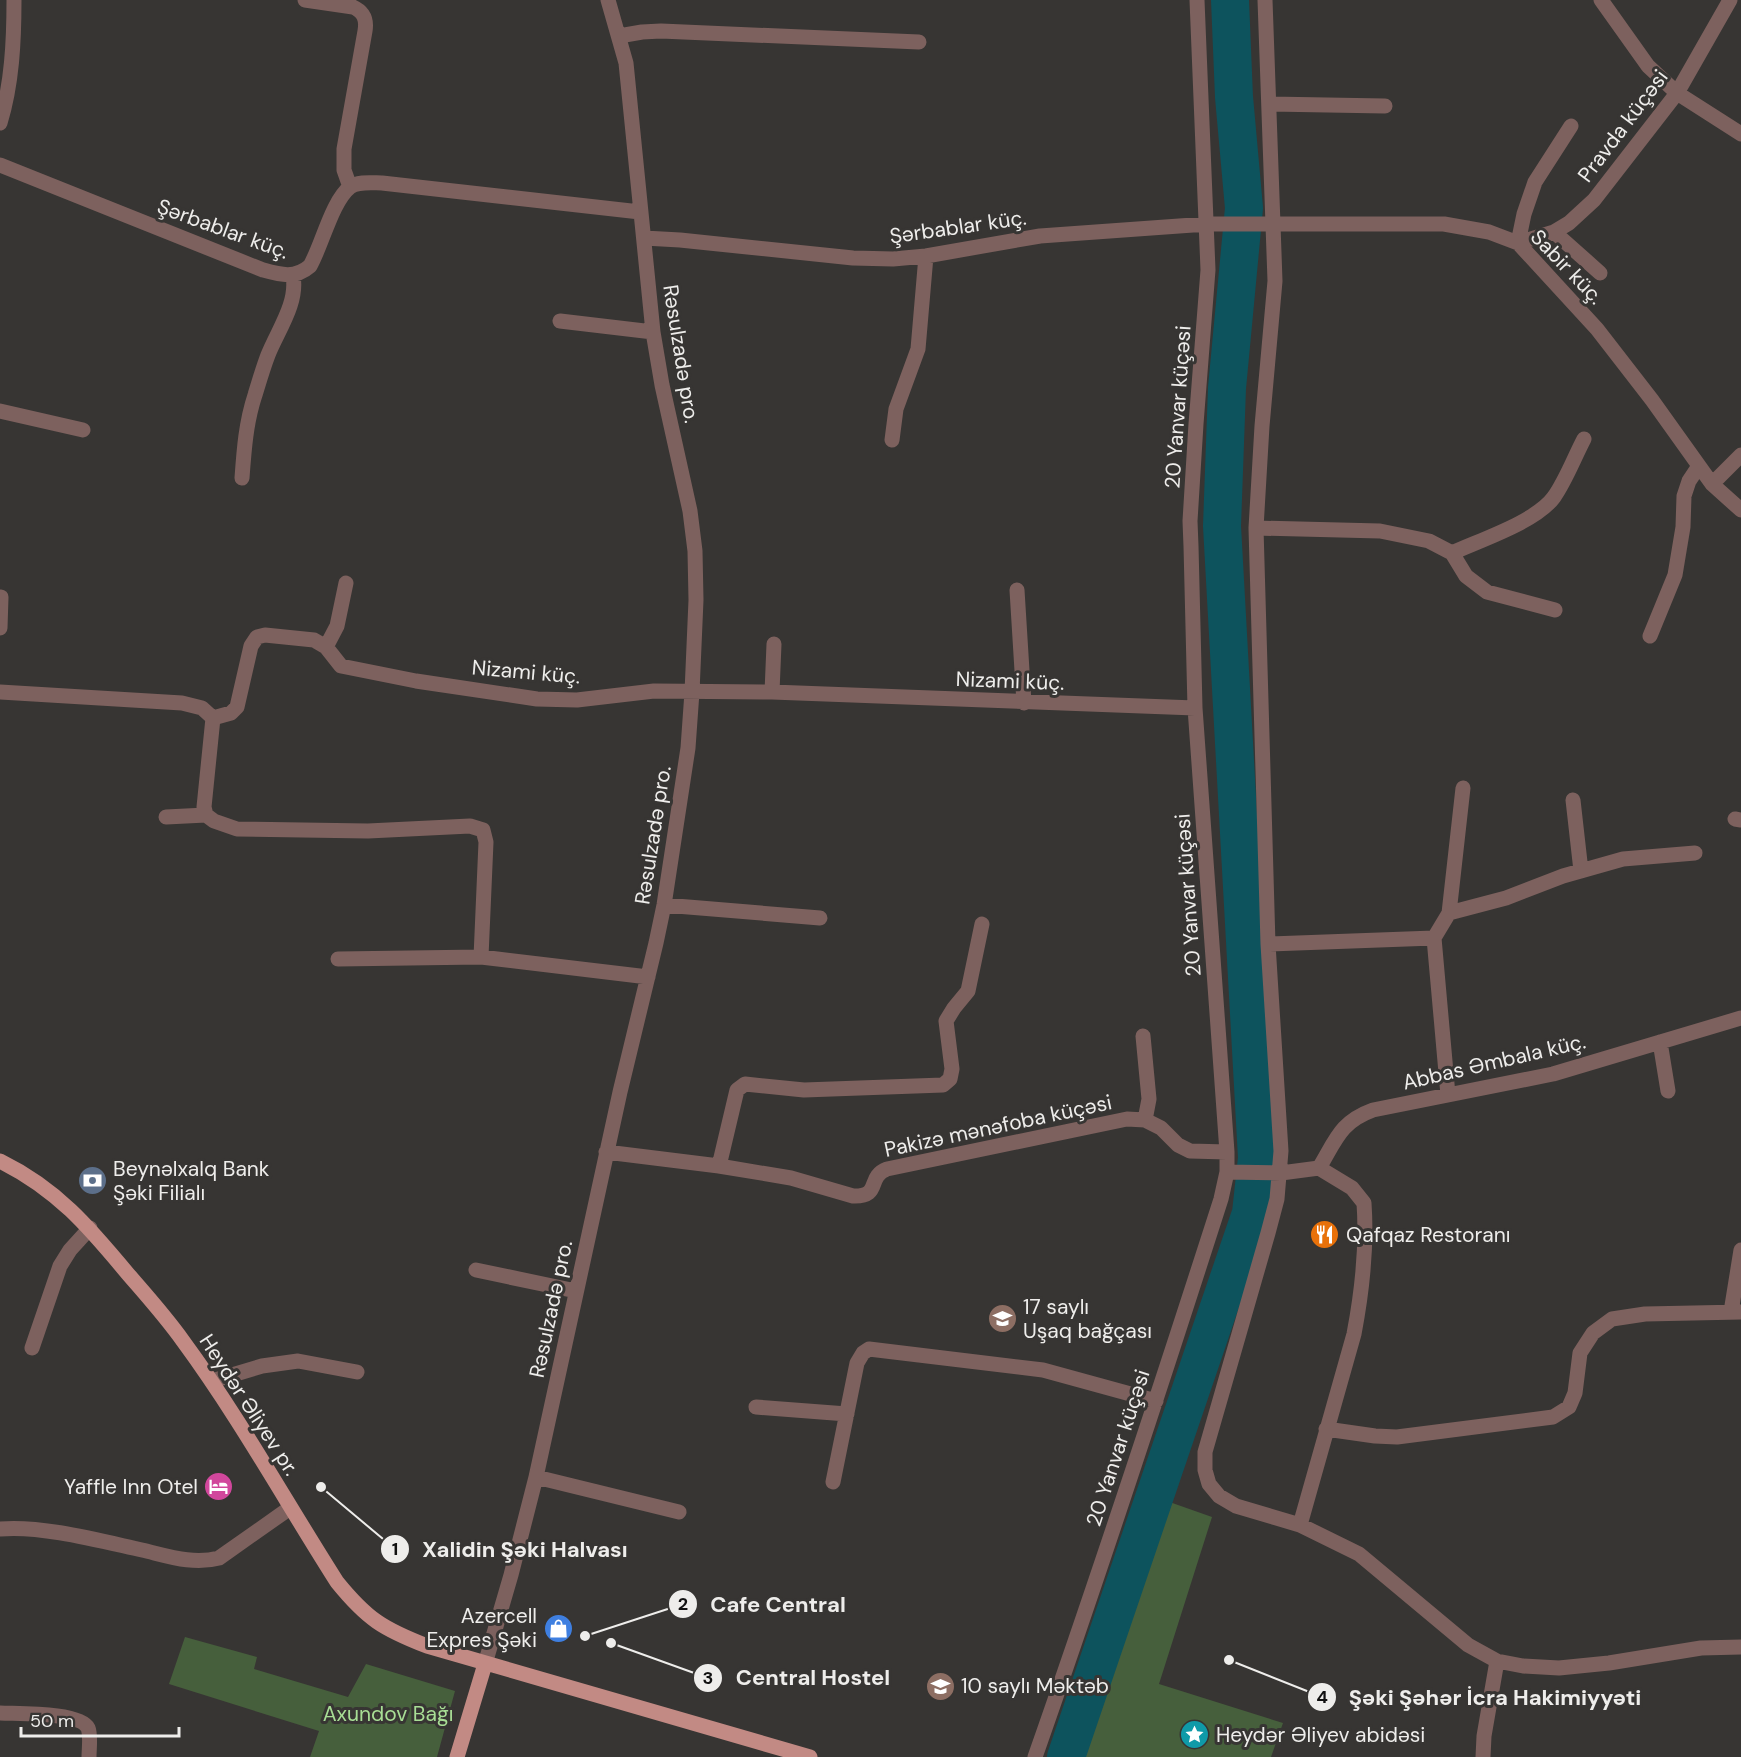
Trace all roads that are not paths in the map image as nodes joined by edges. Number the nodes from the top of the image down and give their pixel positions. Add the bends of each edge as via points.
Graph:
1 (14, 0) edge
2 (305, 0) edge
3 (608, 0) edge
4 (1197, 0) edge
5 (1265, 0) edge
6 (1601, 0) edge
7 (1731, 0) edge
8 (619, 36) junction
9 (919, 42) dead end
10 (1677, 93) junction
11 (1270, 104) junction
12 (1385, 106) dead end
13 (0, 123) edge
14 (1571, 126) dead end
15 (1741, 134) edge
16 (0, 165) edge
17 (350, 187) junction
18 (640, 212) junction
19 (1274, 223) junction
20 (1207, 224) junction
21 (1554, 232) junction
22 (644, 238) junction
23 (1518, 243) junction
24 (926, 256) junction
25 (1600, 273) dead end
26 (293, 276) junction
27 (560, 321) dead end
28 (653, 332) junction
29 (0, 411) edge
30 (83, 430) dead end
31 (892, 440) dead end
32 (1584, 440) dead end
33 (1741, 455) edge
34 (1699, 466) junction
35 (242, 478) dead end
36 (1712, 484) junction
37 (1741, 510) edge
38 (1256, 528) junction
39 (1452, 553) junction
40 (346, 583) dead end
41 (1017, 590) dead end
42 (1, 597) edge
43 (1555, 610) dead end
44 (0, 628) edge
45 (1650, 636) dead end
46 (774, 644) dead end
47 (326, 647) junction
48 (0, 692) edge
49 (692, 692) junction
50 (772, 692) junction
51 (1024, 703) junction
52 (1196, 708) junction
53 (213, 718) junction
54 (1463, 788) dead end
55 (1573, 800) dead end
56 (206, 815) junction
57 (166, 817) dead end
58 (1695, 853) dead end
59 (1581, 871) junction
60 (664, 904) junction
61 (1449, 913) junction
62 (820, 918) dead end
63 (982, 924) dead end
64 (1434, 938) junction
65 (1268, 944) junction
66 (481, 957) junction
67 (338, 959) dead end
68 (648, 977) junction
69 (1741, 1018) edge
70 (1143, 1036) dead end
71 (1660, 1042) junction
72 (1668, 1091) dead end
73 (1448, 1095) junction
74 (1145, 1120) junction
75 (606, 1152) junction
76 (1227, 1152) junction
77 (0, 1161) edge
78 (719, 1166) junction
79 (1319, 1168) junction
80 (1227, 1172) junction
81 (1281, 1173) junction
82 (90, 1228) junction
83 (1741, 1250) edge
84 (476, 1270) dead end
85 (576, 1291) junction
86 (1736, 1312) edge
87 (32, 1348) dead end
88 (357, 1372) dead end
89 (212, 1382) junction
90 (1156, 1401) junction
91 (756, 1407) dead end
92 (847, 1414) junction
93 (1326, 1430) junction
94 (536, 1478) junction
95 (833, 1482) dead end
96 (290, 1508) junction
97 (679, 1512) dead end
98 (1300, 1525) junction
99 (0, 1529) edge
100 (1741, 1647) edge
101 (1497, 1661) junction
102 (485, 1664) junction
103 (0, 1713) edge
104 (88, 1757) edge
105 (457, 1757) edge
106 (810, 1757) edge
107 (1035, 1757) edge
108 (1483, 1757) edge

1 - 13 street via 14,39
2 - 17 street via 353,7 365,17 344,149 344,170
3 - 8 street, Rəsulzadə pro.
4 - 20 street, 20 Yanvar küçəsi
5 - 11 street
6 - 10 street via 1648,66
7 - 10 street, Pravda küçəsi
8 - 9 street via 661,31
8 - 18 street, Rəsulzadə pro. via 630,93
10 - 15 street
10 - 21 street, Pravda küçəsi via 1594,200
11 - 12 street
11 - 19 street
14 - 23 street via 1535,182
16 - 26 street, Şərbablar küç. via 263,270
17 - 18 street via 382,183
17 - 26 street, Şərbablar küç. via 337,205 310,266
18 - 22 street, Rəsulzadə pro.
19 - 20 street, Sabir küç.
19 - 23 street, Sabir küç. via 1444,224 1490,232
19 - 38 street via 1275,281
20 - 24 street, Şərbablar küç. via 1040,236
20 - 52 street, 20 Yanvar küçəsi via 1208,293 1190,521
21 - 23 street, Pravda küçəsi
21 - 25 street
22 - 24 street, Şərbablar küç. via 853,258
22 - 28 street, Rəsulzadə pro.
23 - 34 street, Sabir küç. via 1597,329
24 - 31 street via 918,349 896,409
26 - 35 street via 291,302 254,397
27 - 28 street
28 - 49 street, Rəsulzadə pro. via 695,551
29 - 30 street
32 - 39 street via 1553,498 1542,510
33 - 36 street
34 - 36 street, Sabir küç.
34 - 45 street via 1684,496 1675,575
36 - 37 street, Sabir küç.
38 - 39 street via 1380,531 1429,541
38 - 65 street
39 - 43 street via 1466,576 1487,592
40 - 47 street via 337,626
41 - 51 street
42 - 44 street
46 - 50 street
47 - 49 street, Nizami küç. via 341,666 537,699
47 - 53 street, Nizami küç. via 315,640 257,637 251,645 237,707 231,714
48 - 53 street via 182,703 202,708
49 - 50 street, Nizami küç.
49 - 60 street, Rəsulzadə pro. via 688,748
50 - 51 street, Nizami küç.
51 - 52 street, Nizami küç.
52 - 76 street, 20 Yanvar küçəsi
53 - 56 street
54 - 61 street
55 - 59 street
56 - 57 street
56 - 66 street via 237,829 368,831 470,826 483,830 486,842
58 - 59 street via 1623,859
59 - 61 street
60 - 62 street
60 - 68 street, Rəsulzadə pro.
61 - 64 street
63 - 78 street via 968,991 946,1021 950,1079 943,1085 804,1090 744,1084 737,1090
64 - 65 street
64 - 73 street
65 - 81 street
66 - 67 street
66 - 68 street
68 - 75 street, Rəsulzadə pro.
69 - 71 street, Abbas Əmbala küç.
70 - 74 street via 1149,1099
71 - 72 street
71 - 73 street, Abbas Əmbala küç. via 1553,1074
73 - 79 street, Abbas Əmbala küç. via 1356,1116
74 - 76 street, Pakizə mənəfoba küçəsi via 1190,1151
74 - 78 street, Pakizə mənəfoba küçəsi via 1127,1119 887,1169 876,1176 864,1197 791,1178
75 - 78 street, Pakizə mənəfoba küçəsi
75 - 85 street, Rəsulzadə pro.
76 - 80 street, 20 Yanvar küçəsi
77 - 82 main road, Heydər Əliyev pr. via 42,1184
79 - 81 street
79 - 93 street via 1352,1188 1364,1203 1365,1216 1354,1334
80 - 81 street
80 - 90 street, 20 Yanvar küçəsi
81 - 98 street via 1268,1233 1205,1452 1205,1470 1209,1484 1219,1496 1236,1506
82 - 87 street via 60,1266
82 - 89 main road, Heydər Əliyev pr. via 182,1339
83 - 86 street
84 - 85 street
85 - 94 street, Rəsulzadə pro.
86 - 93 street via 1645,1314 1611,1319 1593,1333 1580,1353 1575,1393 1569,1407 1553,1417 1397,1437
88 - 89 street via 298,1361 262,1366
89 - 96 main road, Heydər Əliyev pr.
90 - 92 street via 1043,1370 869,1349 857,1363
90 - 107 street, 20 Yanvar küçəsi
91 - 92 street
92 - 95 street
93 - 98 street
94 - 97 street
94 - 102 street, Rəsulzadə pro.
96 - 99 street via 219,1558 207,1562 95,1539
96 - 102 main road, Heydər Əliyev pr. via 337,1582 374,1622 427,1647
98 - 101 street via 1359,1554 1468,1645
100 - 101 street via 1701,1648 1558,1668
101 - 108 street
102 - 105 main road
102 - 106 main road, Heydər Əliyev pr.
103 - 104 street via 83,1722 89,1730

